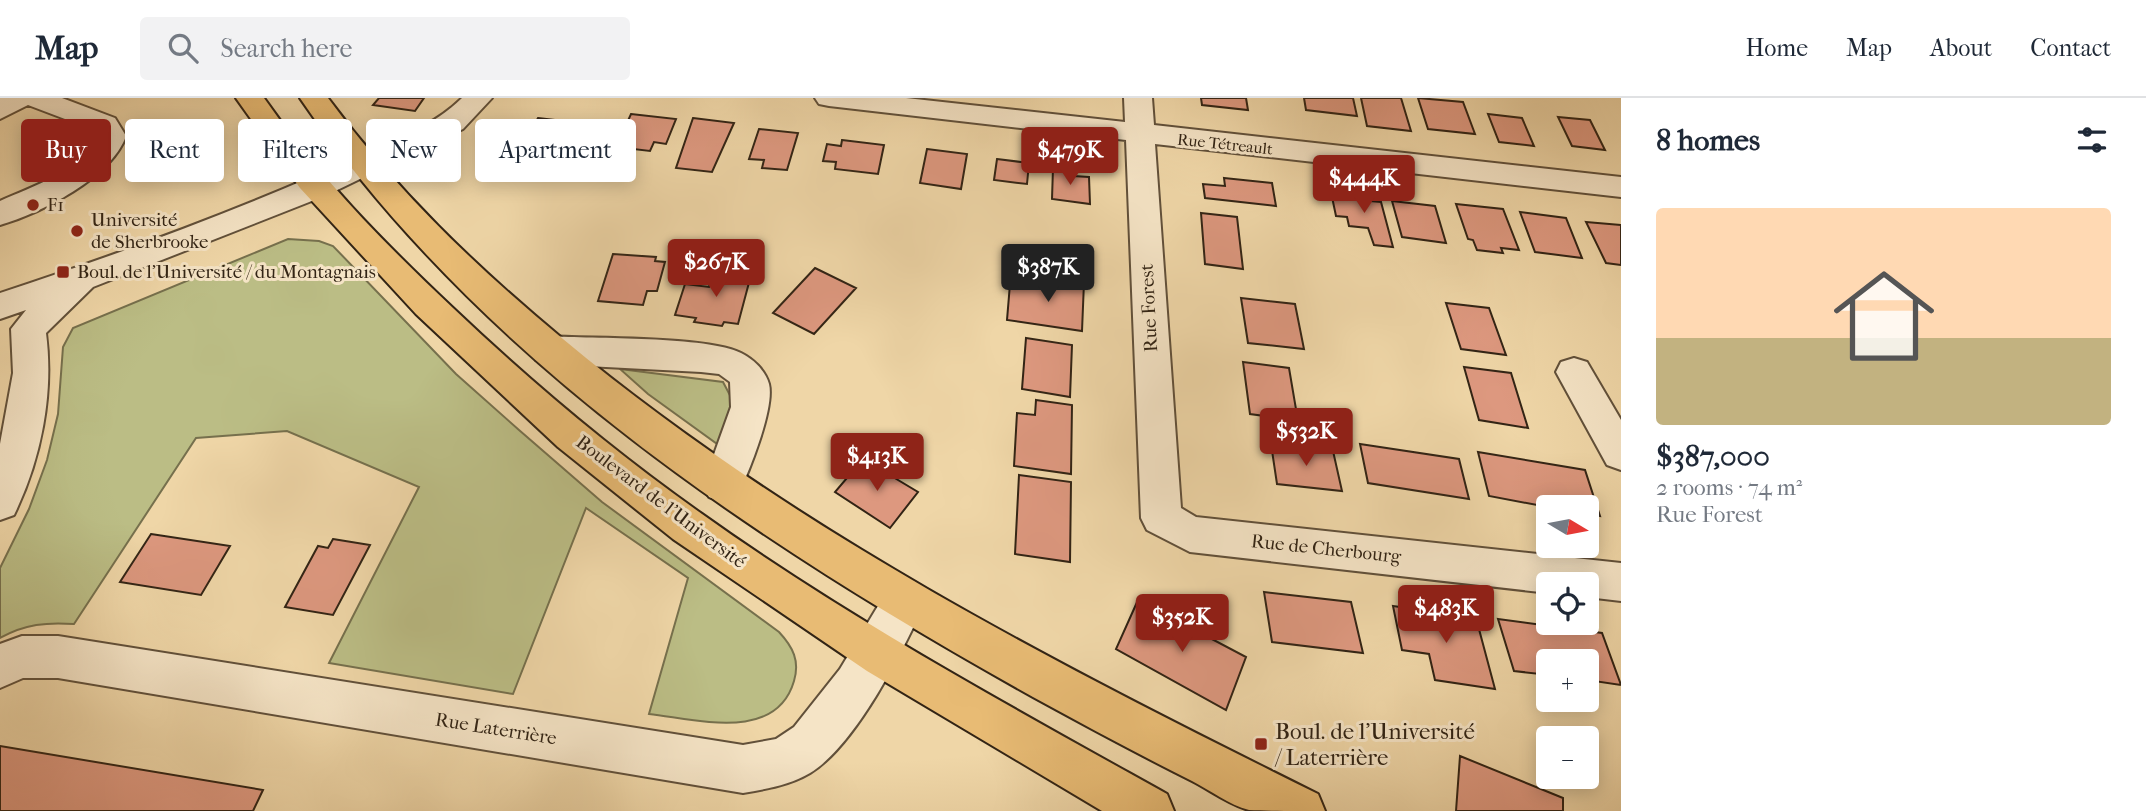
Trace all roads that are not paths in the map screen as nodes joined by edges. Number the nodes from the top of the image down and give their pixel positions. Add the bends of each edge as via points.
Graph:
1 (20, 98) edge
2 (36, 98) edge
3 (250, 98) edge
4 (314, 98) edge
5 (478, 98) edge
6 (829, 98) edge
7 (1138, 98) edge
8 (0, 110) edge
9 (1139, 135) junction
10 (362, 165) junction
11 (316, 187) junction
12 (1621, 187) edge
13 (0, 214) edge
14 (81, 279) junction
15 (0, 306) edge
16 (14, 335) edge
17 (549, 350) junction
18 (1574, 372) dead end
19 (1621, 454) edge
20 (723, 485) junction
21 (0, 503) edge
22 (1161, 518) joint
23 (1621, 582) edge
24 (905, 600) junction
25 (874, 651) junction
26 (4, 664) edge
27 (1150, 811) edge
28 (1301, 811) edge

1 - 8 street
2 - 13 street via 105,124 113,140 103,156 79,173
3 - 11 main road, Boulevard de l'Université
4 - 10 main road
5 - 10 street via 453,123
6 - 9 street, Rue Tétreault
7 - 9 street, Rue Forest
9 - 12 street, Rue Tétreault
9 - 22 street, Rue Forest
10 - 11 street
10 - 17 main road via 438,246
11 - 14 street
11 - 16 street via 281,224
11 - 25 main road, Boulevard de l'Université via 456,332 617,473 725,554
14 - 15 street
14 - 16 street
16 - 21 street via 31,366 17,450
17 - 20 main road
17 - 20 street via 701,358 727,362 743,372 751,385 750,407
18 - 19 street
20 - 24 main road
22 - 23 street, Rue de Cherbourg via 1190,534
24 - 25 street, Rue Laterrière
24 - 28 main road via 1044,679
25 - 26 street, Rue Laterrière via 825,727 798,754 777,765 743,769 58,657 39,655
25 - 27 main road, Boulevard de l'Université

